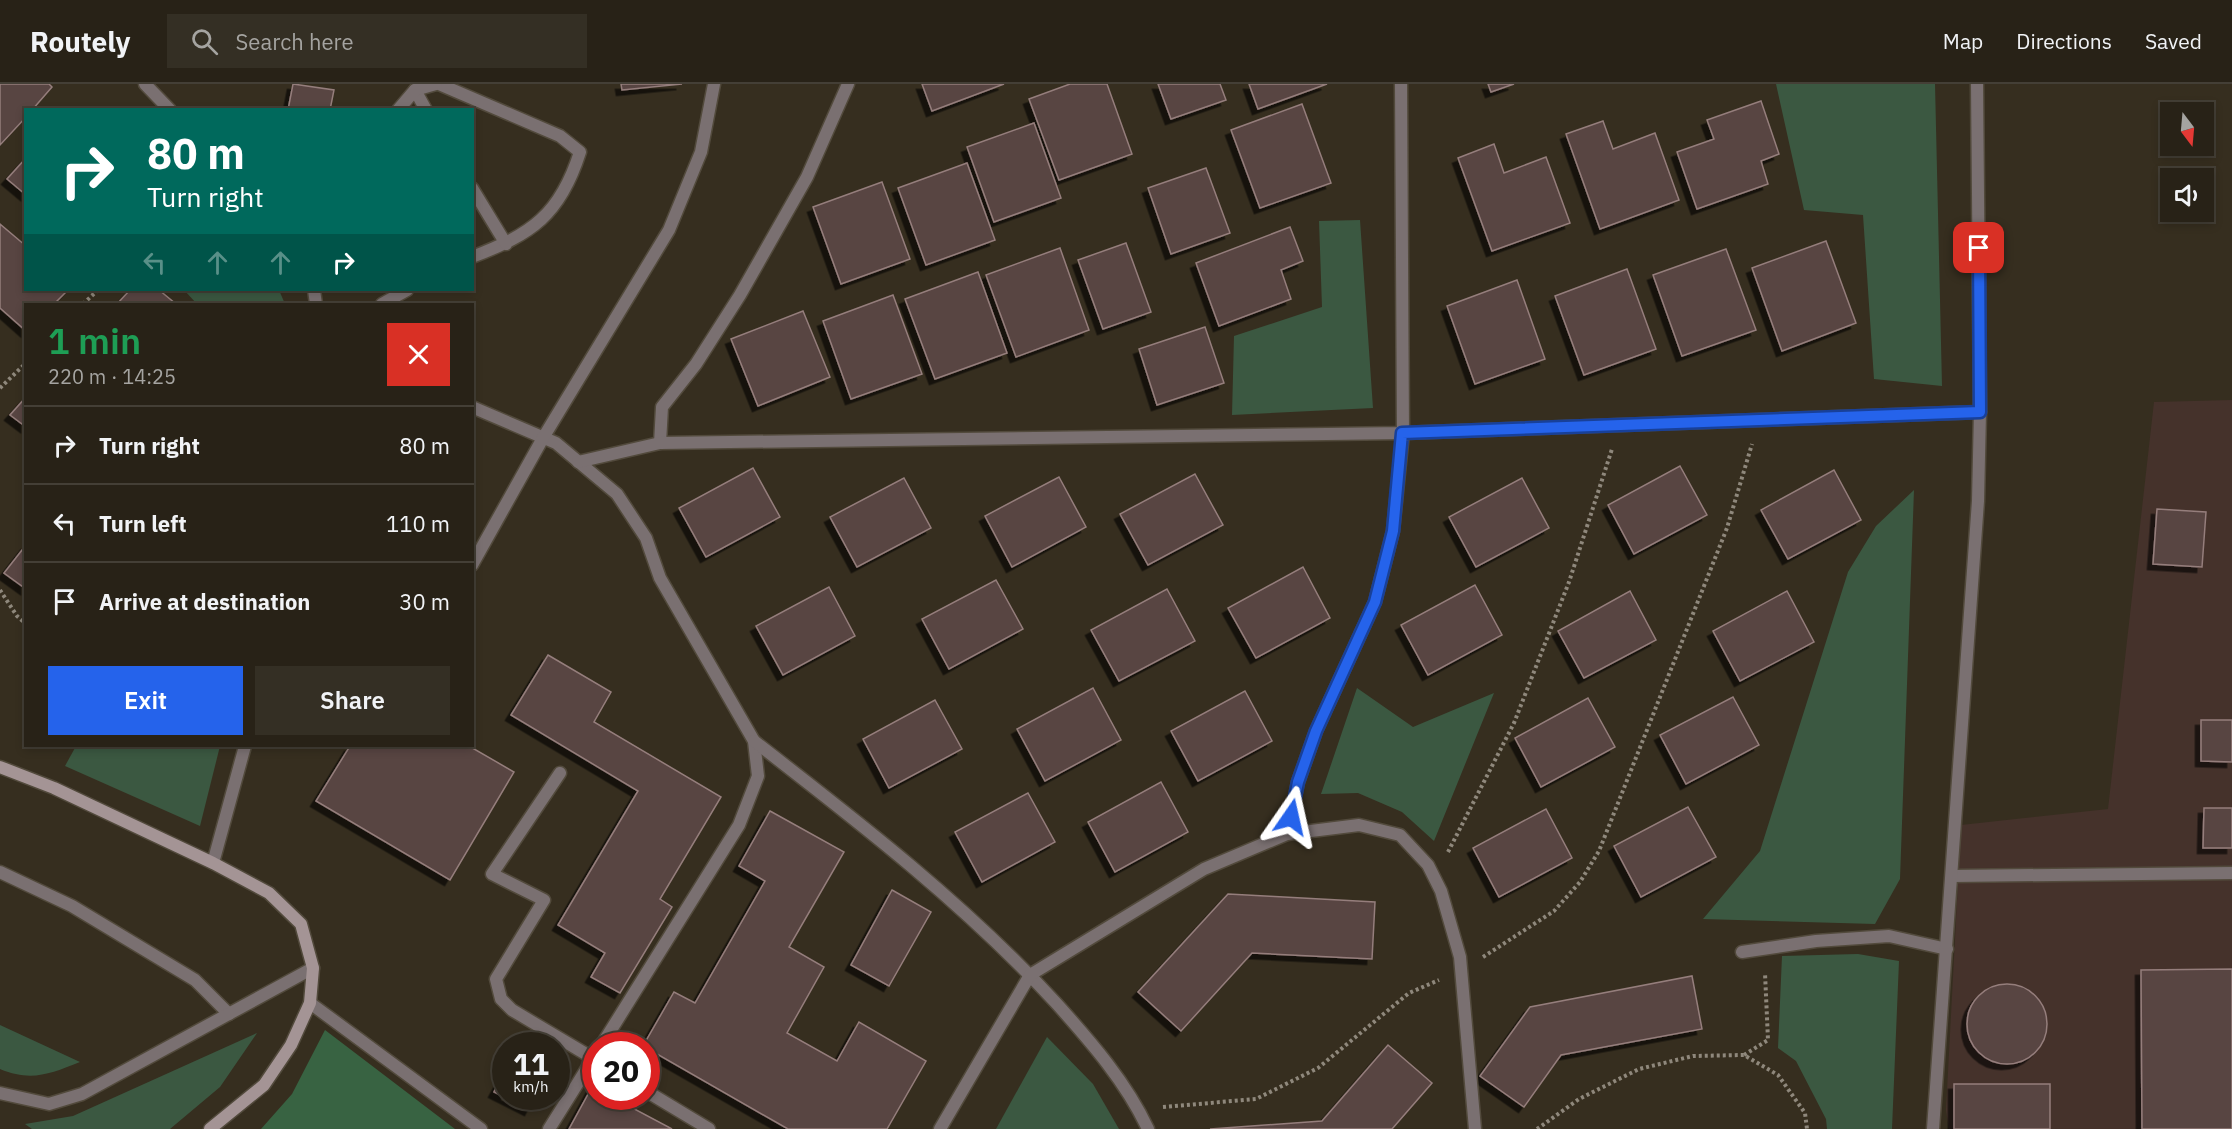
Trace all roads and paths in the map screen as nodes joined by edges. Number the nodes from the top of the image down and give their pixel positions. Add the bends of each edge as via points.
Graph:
1 (146, 84) edge
2 (437, 84) edge
3 (714, 84) edge
4 (848, 84) edge
5 (1401, 84) edge
6 (1977, 84) edge
7 (415, 90) junction
8 (168, 108) edge
9 (400, 108) edge
10 (425, 108) edge
11 (474, 191) edge
12 (506, 244) junction
13 (474, 256) edge
14 (97, 291) edge
15 (405, 291) edge
16 (84, 303) edge
17 (384, 303) edge
18 (24, 365) edge
19 (0, 388) edge
20 (474, 409) edge
21 (1980, 412) junction
22 (1760, 421) junction
23 (1620, 425) junction
24 (1402, 433) junction
25 (543, 438) junction
26 (660, 443) junction
27 (578, 462) junction
28 (474, 561) edge
29 (0, 590) edge
30 (24, 622) edge
31 (754, 741) junction
32 (245, 747) edge
33 (0, 767) edge
34 (560, 773) dead end
35 (1287, 834) junction
36 (213, 863) junction
37 (0, 872) edge
38 (2232, 873) edge
39 (1952, 876) junction
40 (1435, 878) junction
41 (1764, 948) junction
42 (1947, 949) junction
43 (1743, 951) dead end
44 (313, 968) junction
45 (1461, 971) junction
46 (1030, 975) junction
47 (310, 1003) junction
48 (229, 1014) junction
49 (610, 1032) edge
50 (582, 1050) edge
51 (1744, 1055) junction
52 (582, 1077) edge
53 (0, 1093) edge
54 (660, 1099) edge
55 (1139, 1109) junction
56 (210, 1129) edge
57 (481, 1129) edge
58 (549, 1129) edge
59 (709, 1129) edge
60 (940, 1129) edge
61 (1148, 1129) edge
62 (1475, 1129) edge
63 (1537, 1129) edge
64 (1807, 1129) edge
65 (1933, 1129) edge

1 - 8 street
2 - 7 street
2 - 12 street via 560,136 580,152 572,179 540,223
3 - 25 street via 701,152 669,230
4 - 26 street via 807,177 745,285 696,364 662,407
5 - 24 street
6 - 21 street
7 - 9 street
7 - 10 street
11 - 12 street
12 - 13 street
14 - 16 path
15 - 17 street
18 - 19 path
20 - 25 street
21 - 22 street
21 - 39 street via 1978,501
22 - 23 street
22 - 45 path via 1727,528 1599,850 1580,882 1554,911
23 - 24 street
23 - 40 path via 1569,582 1514,723
24 - 26 street
24 - 35 street via 1393,531 1375,602 1316,731 1298,782
25 - 27 street via 556,443
25 - 28 street
26 - 27 street
27 - 31 street via 617,494 646,538 660,578
29 - 30 path
31 - 46 street via 880,840 975,921
31 - 49 street via 758,776 739,825
32 - 36 street
33 - 36 street via 54,788
34 - 50 street via 492,874 544,900 496,980 501,999 513,1010
35 - 40 street via 1359,825 1400,835
35 - 46 street via 1204,869
36 - 44 street via 269,894 301,924
37 - 48 street via 72,906 195,980
38 - 39 street
39 - 42 street
40 - 45 street
41 - 42 street via 1889,936
41 - 43 street
41 - 51 path via 1768,1040
42 - 65 street
44 - 47 street
44 - 48 street
45 - 55 path via 1409,993 1318,1068 1256,1099
45 - 62 street
46 - 55 street via 1092,1043
46 - 60 street
47 - 56 street via 291,1045 264,1085
47 - 57 street
48 - 53 street via 82,1094 49,1104
51 - 63 path via 1693,1056 1639,1069 1579,1099
51 - 64 path via 1778,1075 1805,1113
52 - 58 street
54 - 59 street
55 - 61 street

